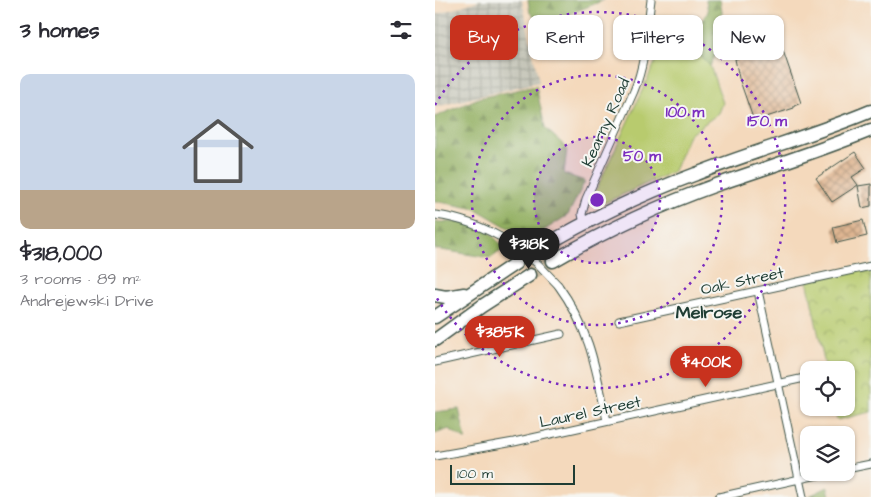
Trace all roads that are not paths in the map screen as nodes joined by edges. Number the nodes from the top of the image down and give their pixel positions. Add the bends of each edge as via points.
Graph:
1 (651, 0) edge
2 (871, 111) edge
3 (871, 130) edge
4 (435, 215) edge
5 (584, 224) junction
6 (539, 249) tunnel mouth
7 (553, 261) tunnel mouth
8 (516, 263) tunnel mouth
9 (871, 266) edge
10 (530, 275) tunnel mouth
11 (758, 290) junction
12 (474, 291) junction
13 (435, 295) edge
14 (435, 317) edge
15 (619, 321) dead end
16 (561, 334) dead end
17 (437, 339) edge
18 (435, 362) edge
19 (800, 379) edge
20 (778, 384) junction
21 (607, 421) junction
22 (435, 456) edge
23 (871, 464) edge
24 (855, 467) edge
25 (799, 480) junction
26 (719, 497) edge
27 (803, 497) edge

1 - 5 street, Kearny Road via 640,75 586,200 582,214
2 - 5 highway via 697,173
3 - 7 highway via 682,198
4 - 21 street, bridge via 481,227 511,243 532,258 558,285 586,335
5 - 6 highway
8 - 12 highway
9 - 11 street, Oak Street
10 - 17 highway
11 - 15 street, Oak Street
11 - 20 street
12 - 13 highway via 446,297
12 - 14 highway
16 - 18 street
19 - 20 street, Laurel Street
20 - 21 street, Laurel Street
20 - 25 street
21 - 22 street, Laurel Street
23 - 24 street
25 - 26 street
25 - 27 street

